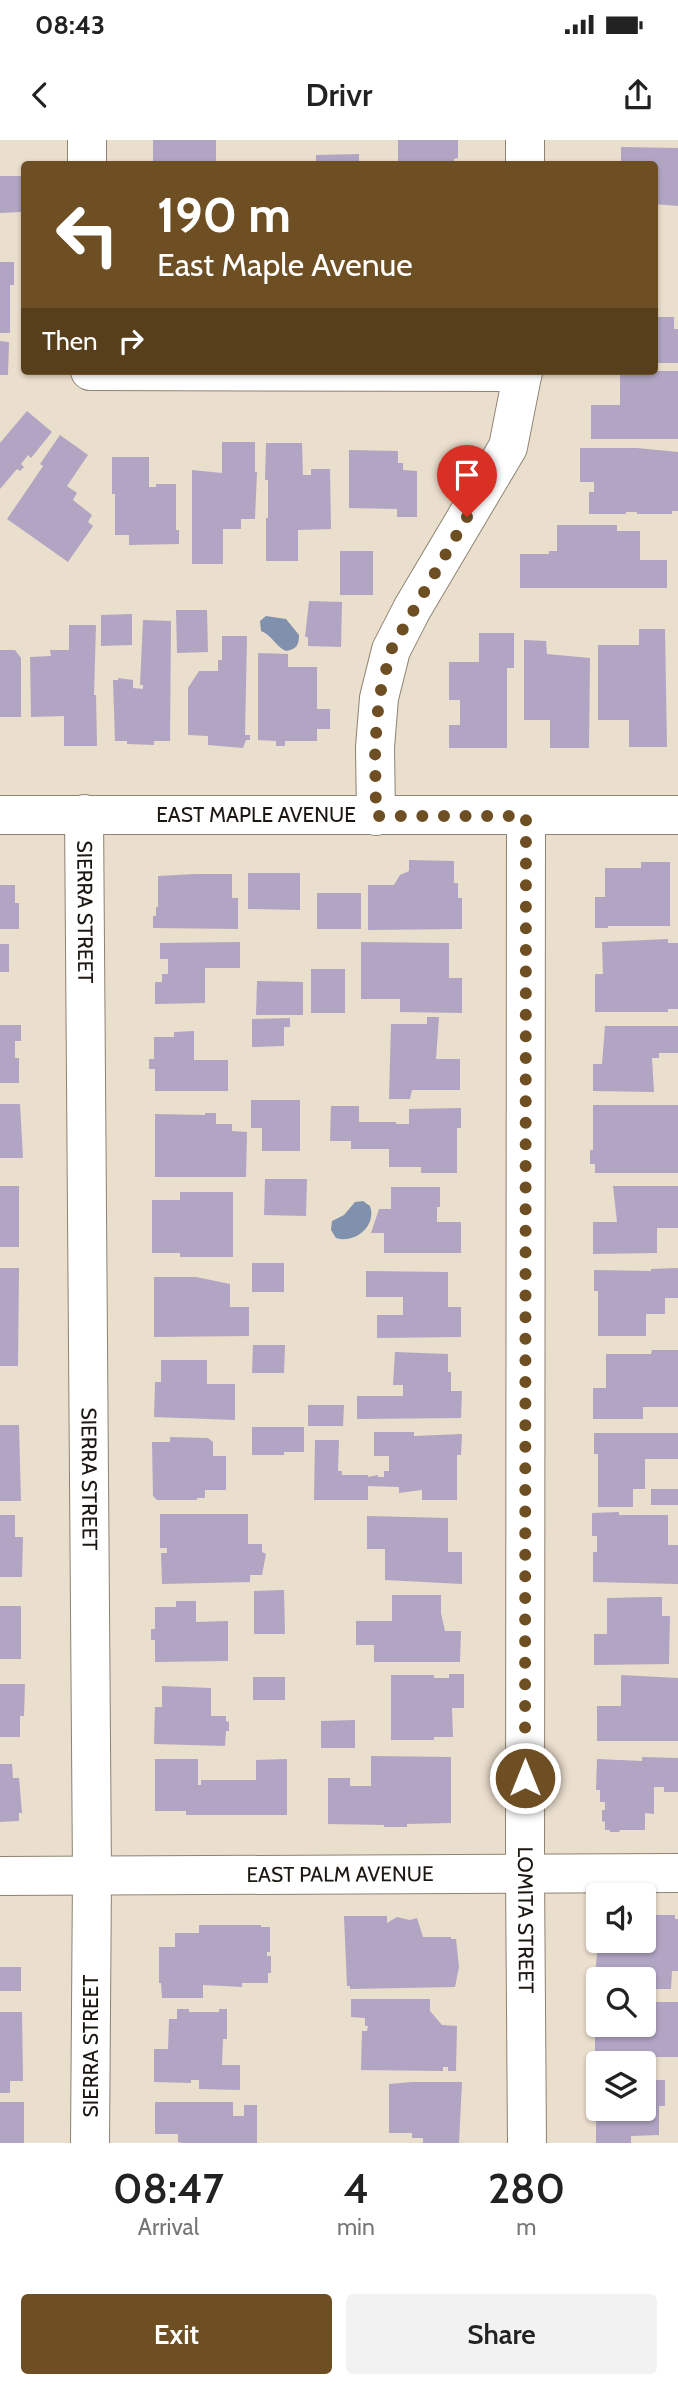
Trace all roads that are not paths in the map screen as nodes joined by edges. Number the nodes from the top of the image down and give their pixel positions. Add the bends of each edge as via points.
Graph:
1 (87, 140) edge
2 (525, 140) edge
3 (87, 161) edge
4 (525, 161) edge
5 (522, 375) edge
6 (84, 814) junction
7 (0, 815) edge
8 (678, 815) edge
9 (376, 816) junction
10 (526, 816) junction
11 (678, 1873) edge
12 (525, 1874) junction
13 (92, 1875) junction
14 (0, 1876) edge
15 (90, 2143) edge
16 (527, 2143) edge

1 - 3 street
2 - 4 street
5 - 9 street via 508,447 391,650 379,698
6 - 7 street, EAST MAPLE AVENUE
6 - 9 street, EAST MAPLE AVENUE
6 - 13 street, SIERRA STREET
8 - 10 street, EAST MAPLE AVENUE
9 - 10 street, EAST MAPLE AVENUE
10 - 12 street, LOMITA STREET
11 - 12 street, EAST PALM AVENUE
12 - 13 street, EAST PALM AVENUE
12 - 16 street, LOMITA STREET
13 - 14 street, EAST PALM AVENUE
13 - 15 street, SIERRA STREET

